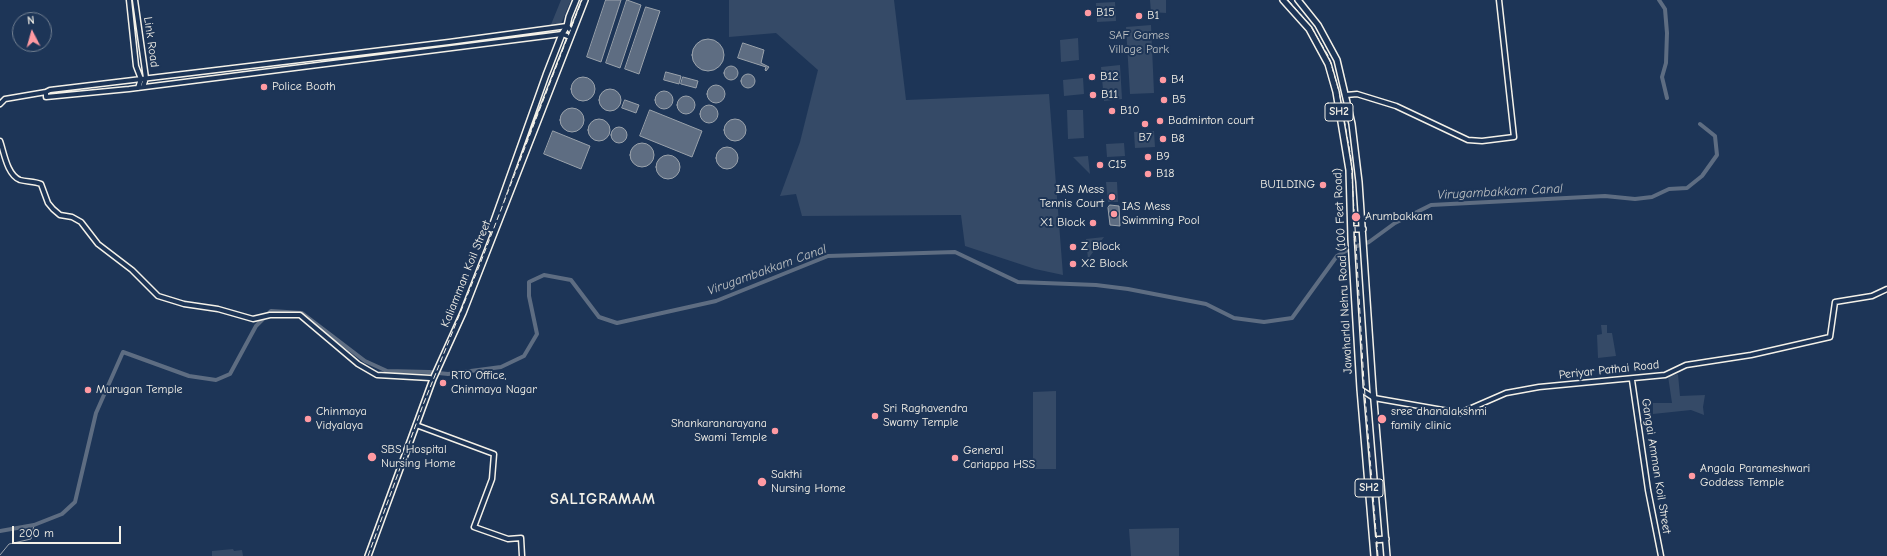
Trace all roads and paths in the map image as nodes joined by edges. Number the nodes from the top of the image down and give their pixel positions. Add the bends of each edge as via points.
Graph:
1 (128, 0) edge
2 (134, 0) edge
3 (576, 0) edge
4 (585, 0) edge
5 (1283, 0) edge
6 (1298, 0) edge
7 (1499, 0) edge
8 (567, 26) junction
9 (562, 34) junction
10 (571, 34) junction
11 (146, 78) junction
12 (141, 79) junction
13 (141, 87) junction
14 (46, 92) junction
15 (1346, 96) junction
16 (0, 104) edge
17 (0, 141) edge
18 (1351, 229) junction
19 (1363, 229) junction
20 (1887, 289) edge
21 (451, 335) junction
22 (432, 376) junction
23 (1632, 380) junction
24 (1360, 389) junction
25 (1374, 398) junction
26 (416, 425) junction
27 (1386, 539) junction
28 (1373, 540) junction
29 (365, 556) edge
30 (368, 556) edge
31 (522, 556) edge
32 (1374, 556) edge
33 (1387, 556) edge
34 (1661, 556) edge

1 - 12 street via 136,66
2 - 11 street, Link Road
3 - 8 main road, Kaliamman Koil Street
4 - 10 main road, Kaliamman Koil Street
5 - 18 main road, Jawaharlal Nehru Road (100 Feet Road) / SH2 via 1309,29 1328,64 1336,92 1349,170
6 - 15 main road, Jawaharlal Nehru Road (100 Feet Road) / SH2 via 1318,25 1337,60
7 - 15 street via 1514,137 1468,140 1396,106 1357,94
8 - 9 main road, Kaliamman Koil Street
8 - 10 street
8 - 11 street
9 - 10 street
9 - 13 street
9 - 21 main road, Kaliamman Koil Street
10 - 21 main road, Kaliamman Koil Street
11 - 12 street
11 - 13 street, Link Road
12 - 13 street
12 - 14 street
13 - 14 street via 46,97
14 - 16 street via 5,99
15 - 19 main road, Jawaharlal Nehru Road (100 Feet Road) / SH2 via 1358,170
17 - 22 street via 13,175 19,180 41,184 53,209 60,215 76,219 98,244 132,270 158,296 184,304 218,309 252,320 270,315 300,316 358,364 377,375
18 - 19 main road
18 - 24 main road, Jawaharlal Nehru Road (100 Feet Road) / SH2
19 - 25 main road, Jawaharlal Nehru Road (100 Feet Road) / SH2
20 - 23 street, Periyar Pathai Road via 1872,296 1835,302 1830,337 1751,356 1686,365 1665,375
21 - 22 main road, Kaliamman Koil Street
22 - 26 main road, Kaliamman Koil Street
22 - 29 main road, Kaliamman Koil Street
23 - 25 street, Periyar Pathai Road via 1576,383 1506,393 1460,413
23 - 34 street, Gangai Amman Koil Street via 1645,472
24 - 25 street
24 - 28 main road, Jawaharlal Nehru Road (100 Feet Road) / SH2
25 - 27 main road, Jawaharlal Nehru Road (100 Feet Road) / SH2
26 - 30 main road, Kaliamman Koil Street
26 - 31 street via 494,454 492,479 474,527 508,539 521,538
27 - 28 main road
27 - 33 main road, Jawaharlal Nehru Road (100 Feet Road) / SH2
28 - 32 main road, Jawaharlal Nehru Road (100 Feet Road) / SH2

